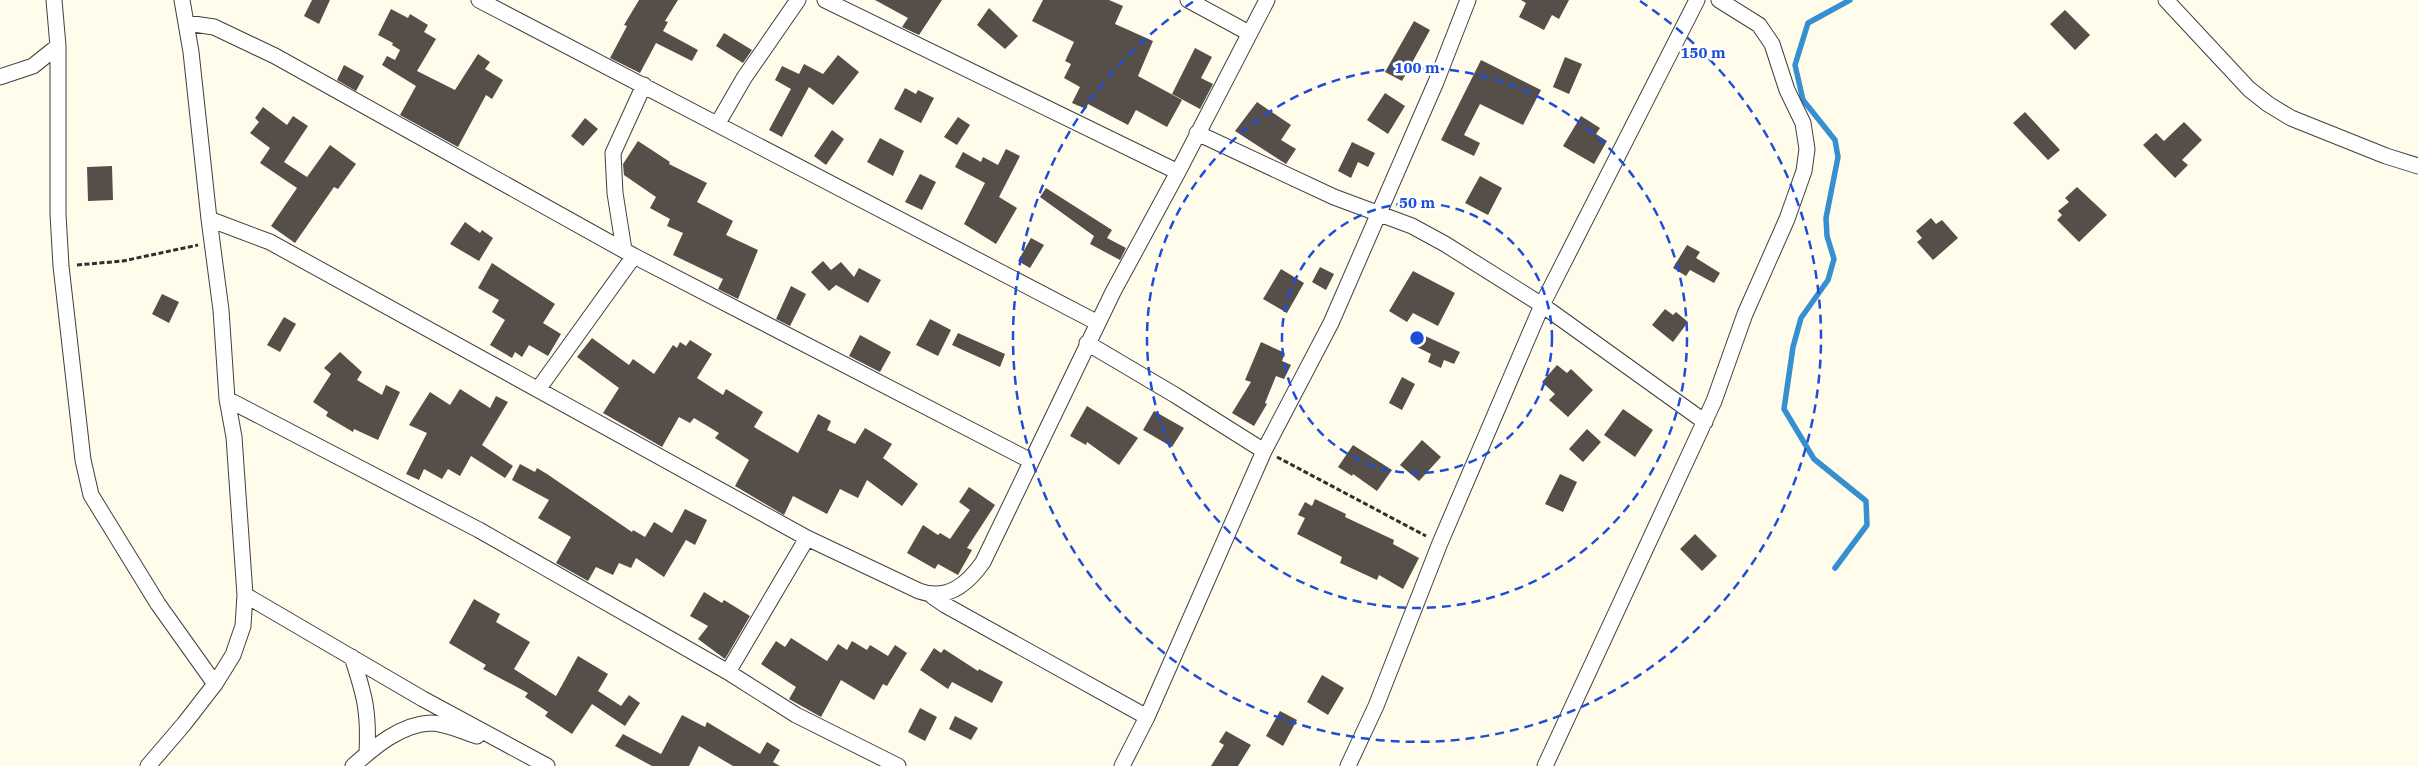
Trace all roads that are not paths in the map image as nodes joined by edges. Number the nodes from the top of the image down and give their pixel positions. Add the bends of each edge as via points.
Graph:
1 (54, 0) edge
2 (182, 0) edge
3 (479, 0) edge
4 (798, 0) edge
5 (825, 0) edge
6 (1188, 0) edge
7 (1267, 0) edge
8 (1468, 0) edge
9 (1697, 0) edge
10 (1720, 0) edge
11 (2166, 0) edge
12 (187, 23) junction
13 (1249, 33) junction
14 (58, 46) junction
15 (0, 77) edge
16 (644, 85) junction
17 (718, 123) junction
18 (1197, 133) junction
19 (2418, 166) edge
20 (1178, 172) junction
21 (1379, 212) junction
22 (208, 219) junction
23 (629, 253) junction
24 (1542, 305) junction
25 (1098, 322) junction
26 (1087, 343) junction
27 (539, 388) junction
28 (227, 399) junction
29 (1705, 422) junction
30 (1264, 451) junction
31 (1031, 461) junction
32 (807, 538) junction
33 (245, 595) junction
34 (932, 596) junction
35 (352, 657) junction
36 (728, 672) junction
37 (214, 684) junction
38 (1147, 717) junction
39 (502, 743) junction
40 (367, 753) junction
41 (148, 766) edge
42 (353, 766) edge
43 (546, 766) edge
44 (898, 766) edge
45 (1122, 766) edge
46 (1348, 766) edge
47 (1545, 766) edge

1 - 14 street
2 - 12 street
3 - 16 street
4 - 17 street via 744,78
5 - 20 street
6 - 13 street
7 - 13 street
8 - 21 street
9 - 24 street
10 - 29 street via 1759,25 1772,44 1787,90 1803,123 1807,160 1787,219 1745,314
11 - 19 street via 2249,89 2268,104 2291,118
12 - 22 street
12 - 23 street via 214,27 275,56
13 - 18 street
14 - 15 street via 33,66
14 - 37 street via 61,266 83,460 91,495 158,604
16 - 17 street
16 - 23 street via 613,153 615,193
17 - 25 street
18 - 20 street
18 - 21 street via 1334,197
20 - 25 street
21 - 24 street via 1445,244
21 - 30 street via 1331,323
22 - 27 street via 270,242
22 - 28 street via 221,310
23 - 27 street
23 - 31 street
24 - 29 street
24 - 46 street via 1440,543 1395,661
25 - 26 street
26 - 30 street
26 - 31 street
27 - 32 street
28 - 33 street via 234,437
28 - 36 street via 479,530
29 - 47 street
30 - 38 street
31 - 34 street via 977,571 953,591
32 - 34 street
32 - 36 street
33 - 35 street
33 - 37 street via 243,626 233,655
34 - 38 street
35 - 39 street
35 - 40 street via 365,698
36 - 44 street via 796,715
37 - 41 street
38 - 45 street
39 - 40 street via 431,723 403,731
39 - 43 street
40 - 42 street

